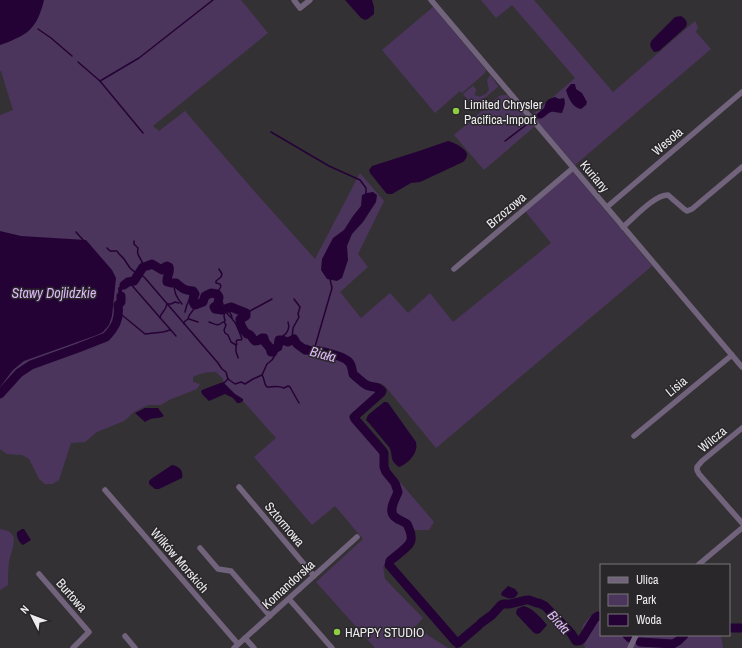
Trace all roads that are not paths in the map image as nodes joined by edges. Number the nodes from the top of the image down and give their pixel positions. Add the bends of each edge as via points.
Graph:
1 (294, 0) edge
2 (310, 0) edge
3 (431, 0) edge
4 (742, 92) edge
5 (742, 167) edge
6 (573, 168) junction
7 (607, 207) junction
8 (623, 227) junction
9 (454, 269) dead end
10 (732, 355) junction
11 (742, 367) edge
12 (742, 428) edge
13 (634, 436) dead end
14 (239, 487) dead end
15 (105, 490) dead end
16 (742, 523) edge
17 (742, 528) edge
18 (357, 538) dead end
19 (200, 548) dead end
20 (699, 564) edge
21 (39, 574) dead end
22 (314, 576) junction
23 (289, 599) junction
24 (270, 616) junction
25 (125, 636) dead end
26 (636, 636) edge
27 (245, 638) junction
28 (236, 646) edge
29 (73, 648) edge
30 (136, 648) edge
31 (254, 648) edge
32 (332, 648) edge
33 (630, 648) edge

1 - 2 street via 300,8
3 - 6 street, Kuriany
4 - 7 street, Wesoła
5 - 8 street via 692,209 684,209 668,195 664,195 654,199
6 - 7 street, Kuriany
6 - 9 street, Brzozowa
7 - 8 street, Kuriany
8 - 10 street, Kuriany
10 - 11 street, Kuriany
10 - 13 street, Lisia
12 - 16 street, Wilcza via 702,461 697,470
14 - 22 street, Sztormowa
15 - 28 street, Wilków Morskich
17 - 20 street
18 - 22 street, Komandorska
19 - 24 street via 218,569 231,571
21 - 29 street, Burtowa via 89,632
22 - 23 street, Komandorska
23 - 24 street, Komandorska
23 - 32 street
24 - 27 street, Komandorska
25 - 30 street
26 - 33 street
27 - 28 street, Komandorska
27 - 31 street

